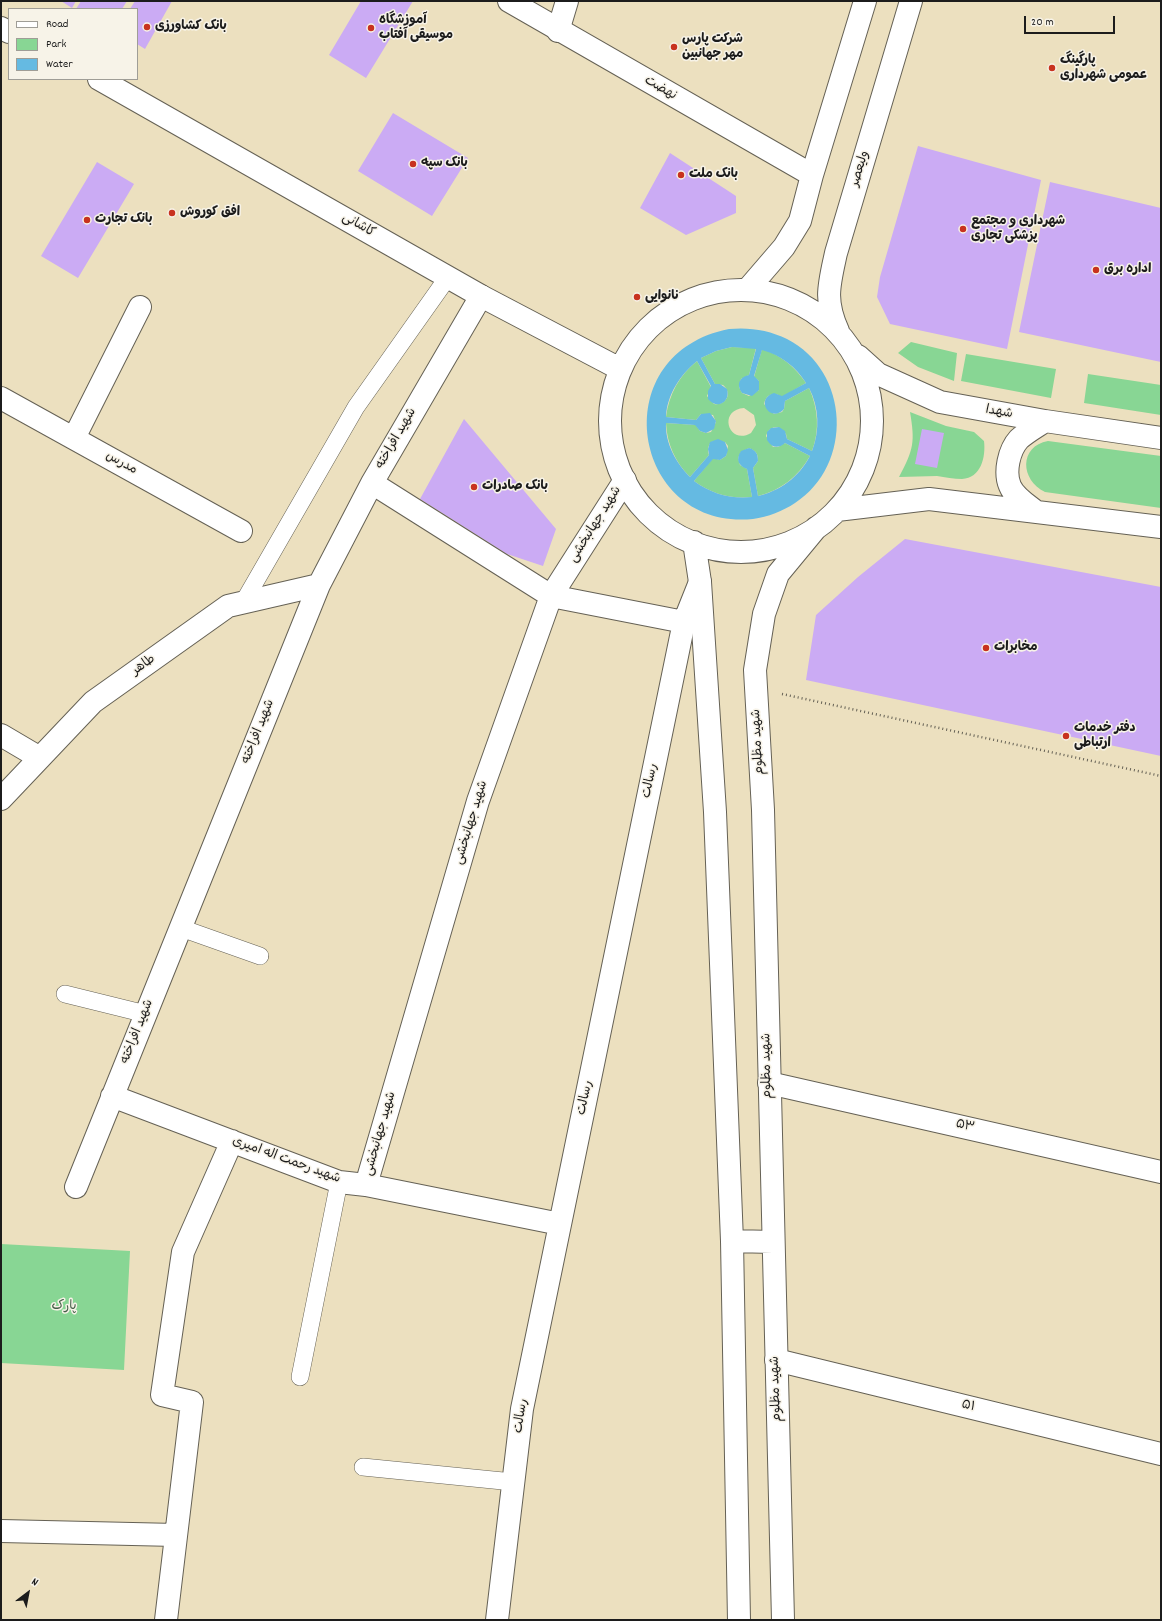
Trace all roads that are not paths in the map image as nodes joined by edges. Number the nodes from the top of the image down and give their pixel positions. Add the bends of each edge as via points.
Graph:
1 (509, 1) edge
2 (567, 1) edge
3 (865, 1) edge
4 (911, 1) edge
5 (558, 31) junction
6 (102, 80) edge
7 (812, 175) junction
8 (448, 277) junction
9 (747, 290) junction
10 (480, 296) junction
11 (140, 307) dead end
12 (846, 344) junction
13 (620, 369) junction
14 (1, 398) edge
15 (1045, 421) junction
16 (74, 438) junction
17 (1161, 438) edge
18 (624, 480) junction
19 (372, 482) junction
20 (837, 510) junction
21 (1034, 510) junction
22 (1161, 527) edge
23 (816, 528) junction
24 (241, 531) dead end
25 (694, 542) junction
26 (700, 582) junction
27 (319, 585) junction
28 (551, 596) junction
29 (243, 603) junction
30 (684, 622) junction
31 (1, 735) edge
32 (40, 758) junction
33 (1, 799) edge
34 (180, 928) junction
35 (260, 956) dead end
36 (64, 994) dead end
37 (146, 1014) junction
38 (769, 1083) junction
39 (112, 1096) junction
40 (232, 1141) junction
41 (1161, 1172) edge
42 (339, 1182) junction
43 (366, 1185) junction
44 (76, 1186) dead end
45 (560, 1224) junction
46 (732, 1241) junction
47 (772, 1242) junction
48 (776, 1360) junction
49 (300, 1377) dead end
50 (1161, 1454) edge
51 (363, 1467) dead end
52 (513, 1482) junction
53 (1, 1531) edge
54 (176, 1535) junction
55 (166, 1620) edge
56 (497, 1620) edge
57 (739, 1620) edge
58 (783, 1620) edge

1 - 5 street, نهضت
2 - 5 street
3 - 7 street
4 - 12 street, ولیعصر via 830,279 828,303
5 - 7 street, نهضت
6 - 8 street, کاشانی
7 - 9 street via 800,222 784,247
8 - 10 street, کاشانی
8 - 29 lane via 356,407
9 - 12 street via 776,295 803,306 824,319
9 - 13 street via 713,292 671,309 645,330 631,348
10 - 13 street, کاشانی
10 - 19 street, شهید افراخته
11 - 16 street
12 - 15 street, شهدا via 878,374 940,402
12 - 20 street via 858,362 868,389 872,432 861,474 847,499
13 - 18 street via 611,402 610,425 615,459
14 - 16 street, مدرس
15 - 17 street, شهدا
15 - 21 street via 1018,440 1008,462 1010,487
16 - 24 street, مدرس
18 - 25 street via 635,499 649,514 674,534
18 - 28 street, شهید جهانبخشی
19 - 27 street, شهید افراخته
19 - 28 street
20 - 21 street via 929,498
20 - 23 street
21 - 22 street
23 - 25 street via 788,543 757,551 725,551
23 - 38 street, شهید مظلوم via 778,574 764,614 755,670 763,810
25 - 26 street
26 - 30 street, رسالت
26 - 46 street via 715,812
27 - 29 street, طاهر
27 - 34 street, شهید افراخته
28 - 30 street
28 - 43 street, شهید جهانبخشی via 478,801
29 - 32 street, طاهر via 228,606 93,702
30 - 45 street, رسالت
31 - 32 street
32 - 33 street, طاهر
34 - 35 lane
34 - 37 street, شهید افراخته
36 - 37 lane
37 - 39 street, شهید افراخته
38 - 41 street, ۵۳
38 - 47 street, شهید مظلوم
39 - 40 street, شهید رحمت اله امیری
39 - 44 street, شهید افراخته
40 - 42 street, شهید رحمت اله امیری
40 - 54 street via 183,1252 163,1387 162,1395 192,1402
42 - 43 street, شهید رحمت اله امیری
42 - 49 lane
43 - 45 street, شهید رحمت اله امیری
45 - 52 street, رسالت via 522,1409
46 - 47 street
46 - 57 street
47 - 48 street, شهید مظلوم
48 - 50 street, ۵۱
48 - 58 street, شهید مظلوم
51 - 52 lane
52 - 56 street, رسالت
53 - 54 street
54 - 55 street

